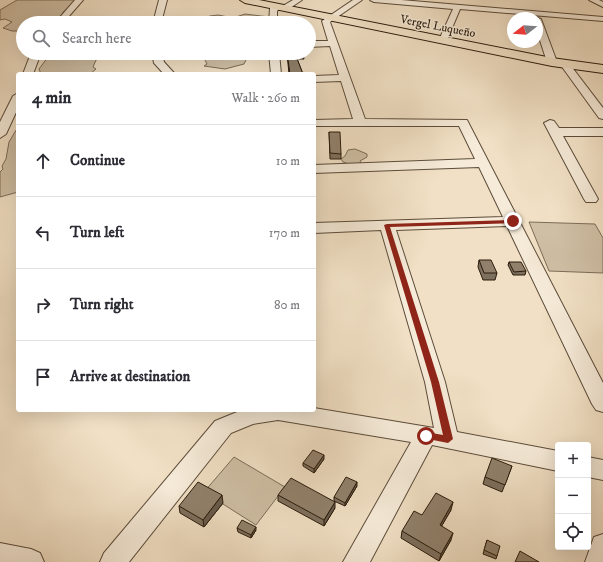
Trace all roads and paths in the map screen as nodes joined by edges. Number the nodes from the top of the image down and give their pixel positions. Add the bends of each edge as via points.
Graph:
1 (163, 0) edge
2 (245, 0) edge
3 (298, 0) edge
4 (358, 0) edge
5 (374, 0) edge
6 (593, 0) edge
7 (83, 2) edge
8 (417, 2) edge
9 (603, 5) edge
10 (280, 7) junction
11 (457, 8) junction
12 (76, 14) dead end
13 (507, 14) edge
14 (67, 16) edge
15 (159, 16) edge
16 (273, 16) edge
17 (543, 17) edge
18 (332, 18) junction
19 (603, 20) edge
20 (543, 37) edge
21 (443, 40) junction
22 (334, 43) junction
23 (316, 44) edge
24 (33, 60) edge
25 (159, 60) edge
26 (275, 60) edge
27 (552, 62) junction
28 (565, 64) junction
29 (603, 69) edge
30 (29, 72) edge
31 (168, 72) edge
32 (276, 72) edge
33 (345, 78) junction
34 (316, 79) edge
35 (16, 100) edge
36 (603, 116) edge
37 (360, 122) junction
38 (316, 123) edge
39 (603, 132) edge
40 (0, 134) edge
41 (484, 164) junction
42 (316, 169) edge
43 (591, 199) dead end
44 (513, 221) junction
45 (387, 225) junction
46 (316, 228) edge
47 (603, 404) edge
48 (306, 412) edge
49 (437, 438) junction
50 (555, 460) edge
51 (591, 468) edge
52 (603, 470) edge
53 (603, 546) edge
54 (0, 556) edge
55 (30, 562) edge
56 (113, 562) edge
57 (356, 562) edge
58 (598, 562) edge

1 - 15 street
2 - 10 main road, Vergel Luqueño
3 - 10 street
4 - 18 street
5 - 8 street
6 - 9 street
7 - 12 street
7 - 14 street
8 - 11 street
10 - 16 street via 273,10
10 - 18 main road, Vergel Luqueño
11 - 13 street
11 - 21 street
17 - 19 street
18 - 21 main road, Vergel Luqueño
18 - 22 street via 326,21
20 - 27 street
21 - 27 main road, Vergel Luqueño
22 - 23 street
22 - 33 street
24 - 30 street
25 - 31 street
26 - 32 street
27 - 28 main road, Vergel Luqueño
28 - 29 main road, Vergel Luqueño
28 - 36 street
33 - 34 street
33 - 37 street
35 - 40 street
37 - 38 street
37 - 41 street via 462,122
39 - 43 street via 552,127
41 - 42 street
41 - 44 street
44 - 45 street
44 - 47 street
45 - 46 street
45 - 49 street via 435,382
48 - 49 street
48 - 56 street via 262,414 234,421 223,428
49 - 50 street
49 - 57 street
51 - 52 street
53 - 58 street
54 - 55 street

